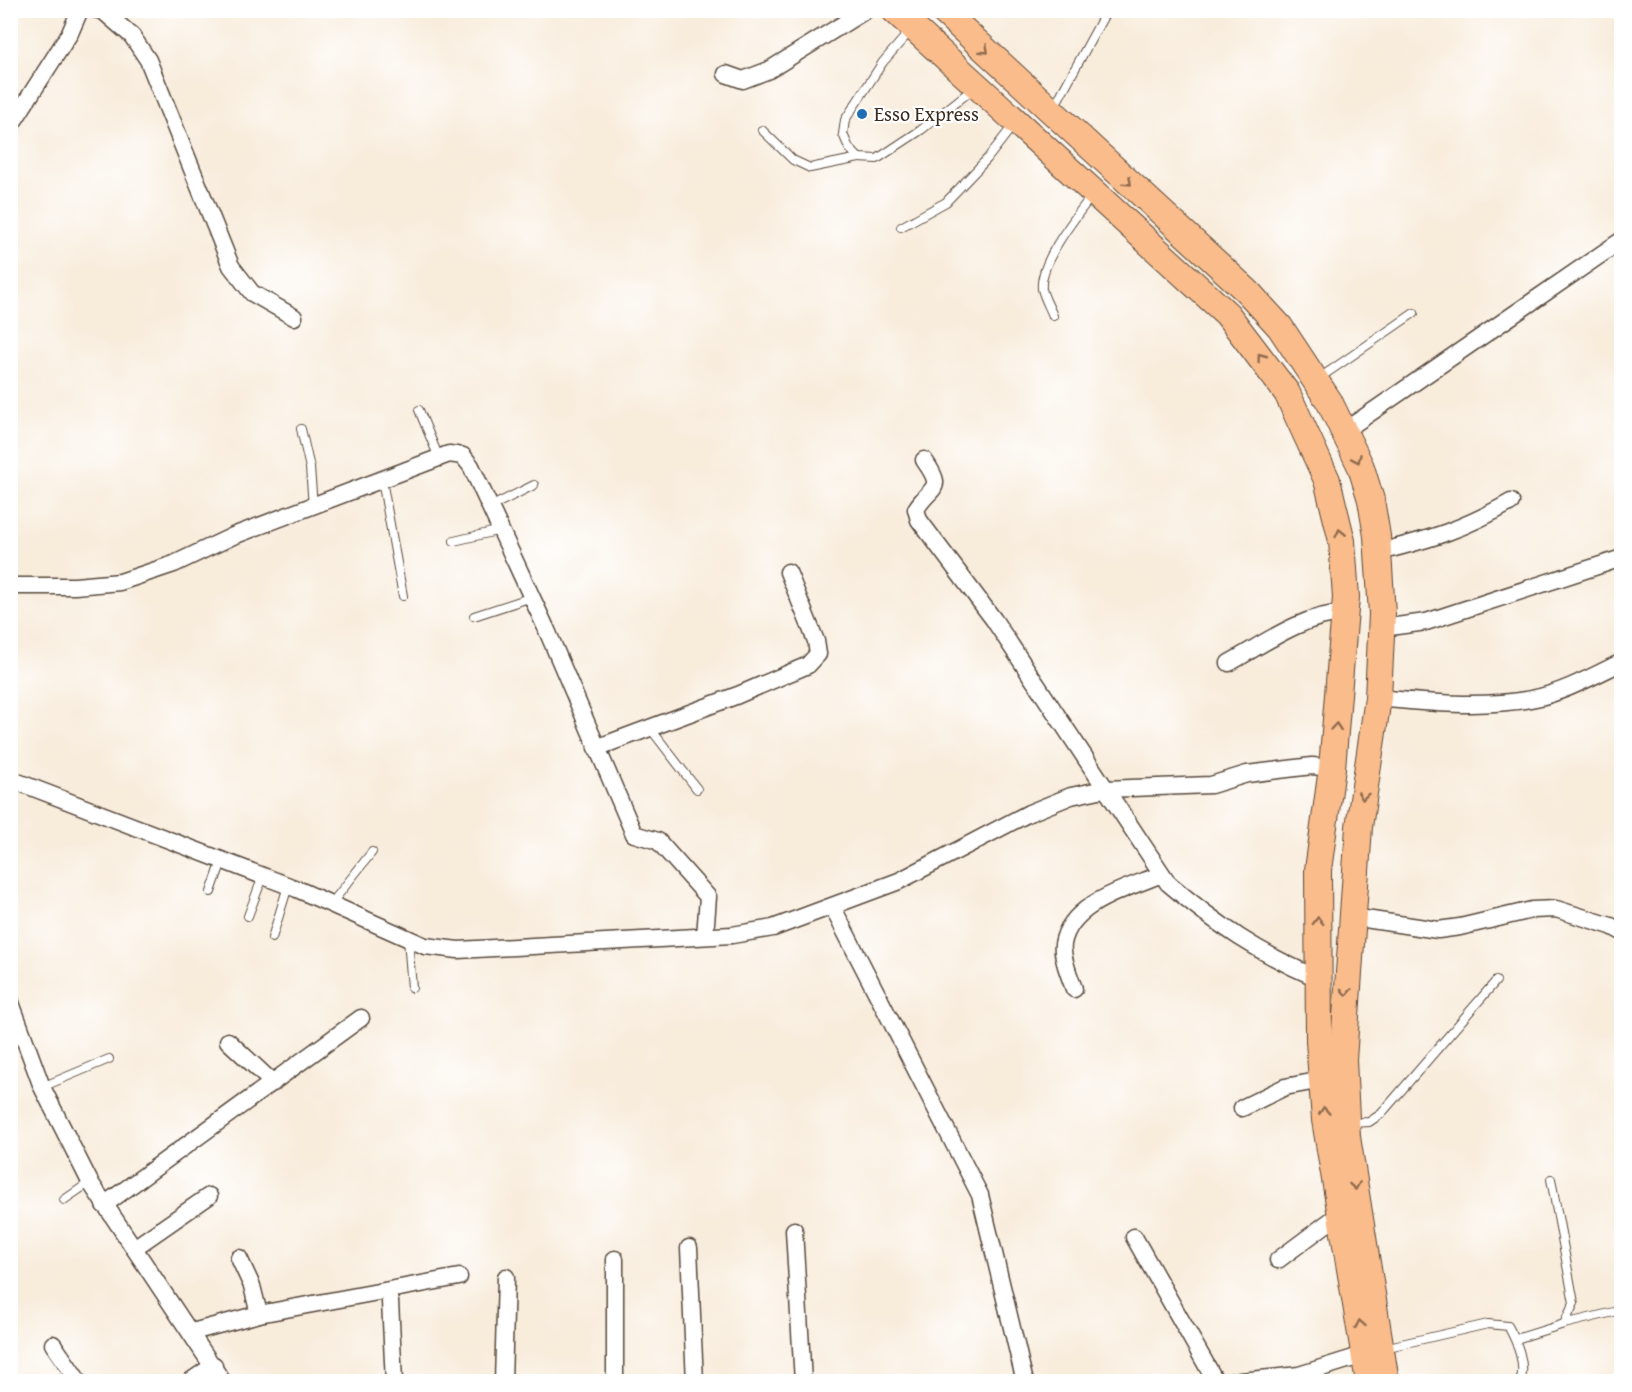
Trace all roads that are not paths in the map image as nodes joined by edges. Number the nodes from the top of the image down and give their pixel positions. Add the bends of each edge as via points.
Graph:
1 (80, 10) edge
2 (97, 10) edge
3 (866, 10) edge
4 (942, 10) edge
5 (1107, 10) edge
6 (904, 19) edge
7 (726, 74) dead end
8 (977, 86) junction
9 (1052, 112) junction
10 (1016, 122) junction
11 (10, 127) edge
12 (762, 130) dead end
13 (859, 158) junction
14 (1094, 193) junction
15 (901, 227) dead end
16 (1622, 240) edge
17 (1414, 314) dead end
18 (1053, 316) dead end
19 (294, 317) dead end
20 (1316, 380) junction
21 (420, 410) dead end
22 (301, 429) dead end
23 (1344, 431) junction
24 (438, 458) junction
25 (924, 460) dead end
26 (382, 480) junction
27 (534, 485) dead end
28 (1511, 502) dead end
29 (313, 506) junction
30 (490, 507) junction
31 (501, 530) junction
32 (454, 541) dead end
33 (1379, 552) junction
34 (1622, 558) edge
35 (788, 572) dead end
36 (10, 586) edge
37 (403, 596) dead end
38 (532, 597) junction
39 (1345, 613) junction
40 (474, 616) dead end
41 (1382, 628) junction
42 (1622, 662) edge
43 (1229, 663) dead end
44 (1378, 698) junction
45 (650, 728) junction
46 (597, 748) junction
47 (1332, 768) junction
48 (10, 779) edge
49 (697, 789) dead end
50 (1104, 789) junction
51 (372, 852) dead end
52 (222, 861) junction
53 (1162, 874) junction
54 (263, 876) junction
55 (288, 886) junction
56 (211, 892) dead end
57 (331, 904) junction
58 (833, 908) junction
59 (248, 916) dead end
60 (1352, 917) junction
61 (1622, 932) edge
62 (705, 936) junction
63 (272, 938) dead end
64 (408, 938) junction
65 (1319, 980) junction
66 (1496, 981) dead end
67 (412, 988) dead end
68 (1074, 989) dead end
69 (10, 1000) edge
70 (361, 1018) dead end
71 (228, 1041) dead end
72 (109, 1059) dead end
73 (1322, 1080) junction
74 (273, 1083) junction
75 (42, 1087) junction
76 (1242, 1108) dead end
77 (1346, 1123) junction
78 (1551, 1179) dead end
79 (90, 1182) junction
80 (209, 1196) dead end
81 (64, 1200) dead end
82 (104, 1206) junction
83 (1341, 1213) junction
84 (794, 1230) dead end
85 (1134, 1237) dead end
86 (134, 1248) junction
87 (689, 1248) dead end
88 (239, 1258) dead end
89 (615, 1259) dead end
90 (1278, 1260) dead end
91 (459, 1277) dead end
92 (506, 1277) dead end
93 (390, 1301) dead end
94 (1622, 1310) edge
95 (259, 1314) junction
96 (1564, 1324) junction
97 (192, 1332) junction
98 (1516, 1339) junction
99 (53, 1344) dead end
100 (1374, 1352) junction
101 (214, 1365) junction
102 (79, 1382) edge
103 (189, 1382) edge
104 (223, 1382) edge
105 (394, 1382) edge
106 (503, 1382) edge
107 (615, 1382) edge
108 (695, 1382) edge
109 (803, 1382) edge
110 (1024, 1382) edge
111 (1216, 1382) edge
112 (1231, 1382) edge
113 (1369, 1382) edge
114 (1386, 1382) edge
115 (1520, 1382) edge

1 - 11 street via 70,33
2 - 19 street via 132,36 148,60 231,266 252,293
3 - 7 street via 769,70 743,80
4 -> 9 main road
5 - 9 lane
6 - 8 main road
6 - 13 lane via 883,62 845,120 843,134
8 - 10 main road
8 - 13 lane via 877,159
9 -> 20 main road via 1248,292 1280,327
10 - 14 main road
10 - 15 lane via 946,202
12 - 13 lane via 793,160 810,168
14 - 18 lane via 1065,231 1046,271 1042,288
39 -> 14 main road via 1342,541 1327,480 1287,393 1227,314
16 - 23 street
17 - 20 lane
20 - 23 main road
21 - 24 lane
22 - 29 lane
23 -> 33 main road via 1371,500
24 - 26 street
24 - 30 street via 449,454 463,456
25 - 50 street via 937,483 932,494 916,509 920,520 994,620
26 - 29 street
26 - 37 lane
27 - 30 lane
28 - 33 street via 1471,525
29 - 36 street via 233,536 174,564 120,582
30 - 31 street
31 - 32 lane
31 - 38 street
33 - 41 main road
34 - 41 street via 1426,622
35 - 45 street via 818,654 808,665 738,696
38 - 40 lane
38 - 46 street
39 - 43 street via 1325,614 1300,624
47 -> 39 main road
41 - 44 main road
42 - 44 street via 1533,699 1485,704
44 -> 60 main road via 1360,815
45 - 46 street
45 - 49 lane
46 - 62 street via 634,834 658,841 708,897
47 - 50 street via 1312,766 1247,774 1211,785
65 -> 47 main road via 1318,870
48 - 52 street
50 - 53 street
50 - 58 street via 1071,796 1029,813 899,881
51 - 57 lane
52 - 54 street
52 - 56 lane
53 - 65 street via 1200,910 1253,948
53 - 68 street via 1093,904 1077,918 1062,946
54 - 55 street
54 - 59 lane
55 - 57 street
55 - 63 lane
57 - 64 street
58 - 62 street via 773,928
58 - 110 street via 980,1195
60 - 61 street via 1438,930 1532,910 1556,909
60 -> 77 main road via 1343,1060
62 - 64 street via 458,950 440,950
64 - 67 lane
65 - 73 main road
66 - 77 lane via 1381,1114 1369,1122
69 - 75 street
70 - 74 street
71 - 74 street
72 - 75 lane
73 - 76 street via 1286,1087
83 -> 73 main road
74 - 82 street
75 - 79 street
77 -> 100 main road
78 - 96 lane via 1574,1303
79 - 81 lane
79 - 82 street
80 - 86 street
82 - 86 street
83 - 90 street
100 -> 83 main road
84 - 109 street
85 - 111 street
86 - 97 street
87 - 108 street
88 - 95 street
89 - 107 street
91 - 95 street
92 - 106 street
93 - 105 street
94 - 96 lane
95 - 97 street
96 - 98 lane
97 - 101 street
98 - 100 lane via 1508,1326 1488,1324
98 - 115 lane via 1522,1364
99 - 102 street
100 - 112 street via 1299,1375
100 - 113 main road
100 - 114 main road
101 - 103 street
101 - 104 street

